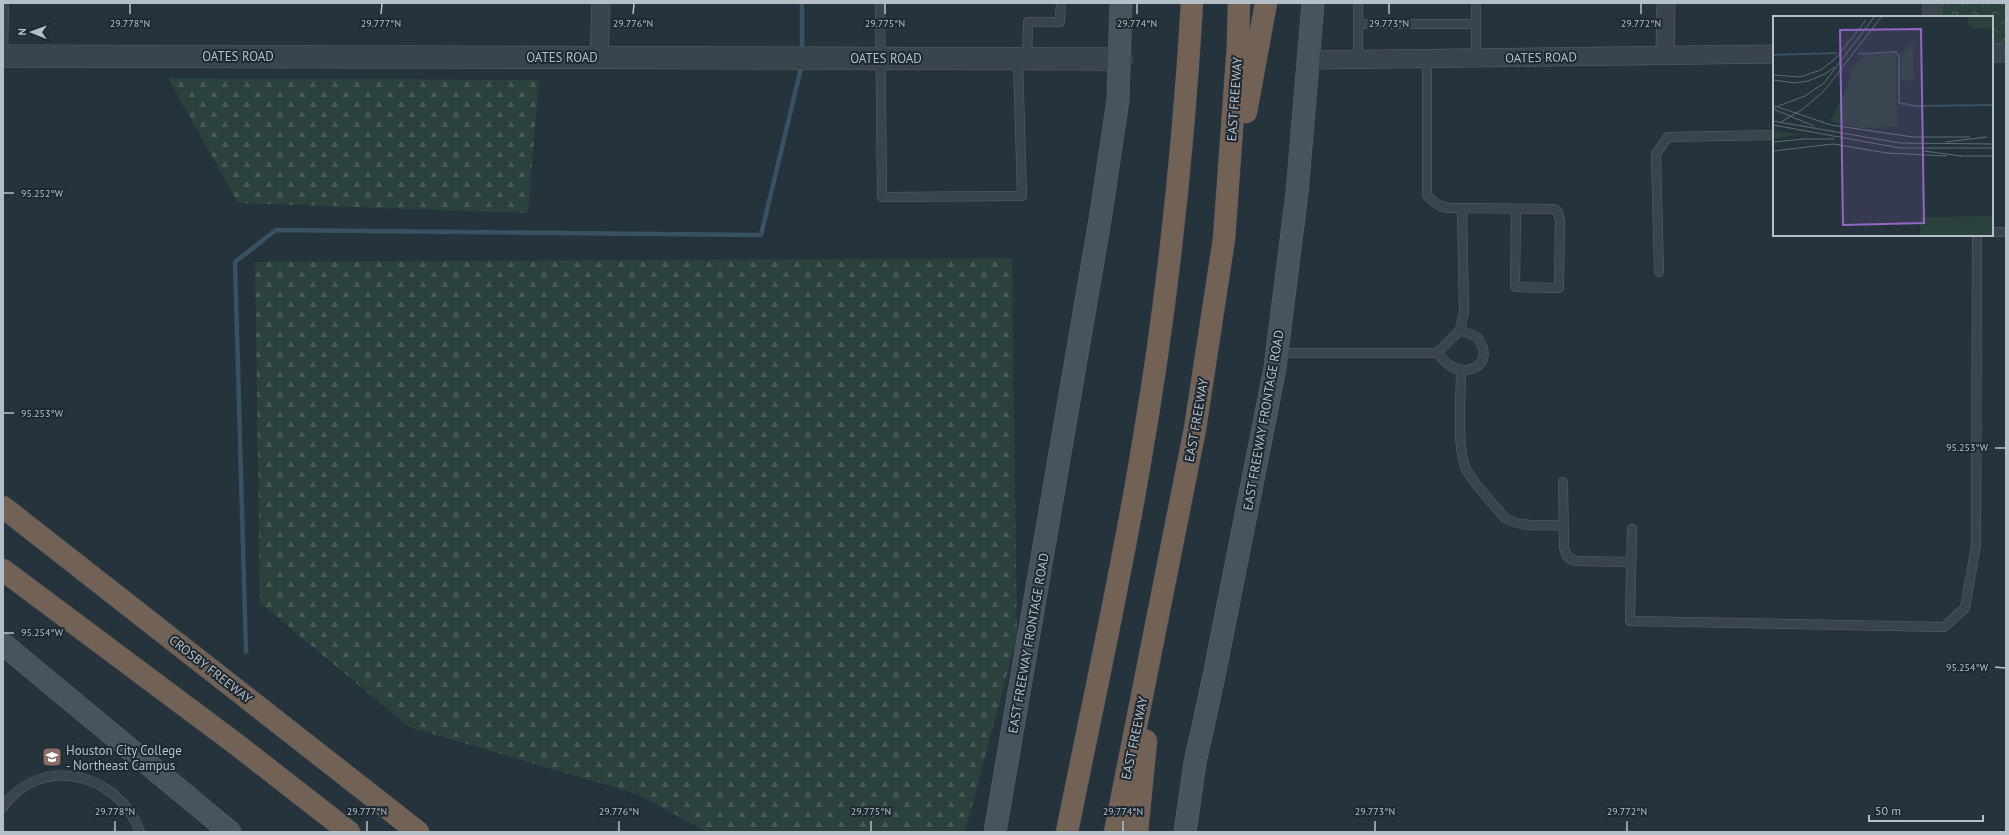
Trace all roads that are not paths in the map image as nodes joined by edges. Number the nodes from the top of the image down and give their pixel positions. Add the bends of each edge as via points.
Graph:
1 (4, 3) edge
2 (601, 3) edge
3 (880, 3) edge
4 (1061, 3) edge
5 (1121, 3) edge
6 (1187, 3) edge
7 (1192, 3) edge
8 (1239, 3) edge
9 (1266, 3) edge
10 (1313, 3) edge
11 (1358, 3) edge
12 (1476, 3) edge
13 (1666, 3) edge
14 (1932, 3) edge
15 (1932, 16) edge
16 (1358, 24) junction
17 (1476, 24) junction
18 (1189, 45) junction
19 (1993, 53) edge
20 (2006, 53) edge
21 (1773, 54) edge
22 (1665, 55) junction
23 (3, 56) edge
24 (599, 57) junction
25 (879, 58) junction
26 (1427, 58) junction
27 (1476, 58) junction
28 (1023, 59) junction
29 (1358, 59) junction
30 (1121, 60) junction
31 (1308, 60) junction
32 (1773, 135) edge
33 (1462, 208) junction
34 (1516, 209) junction
35 (1993, 232) edge
36 (2006, 232) edge
37 (1977, 236) edge
38 (1224, 239) junction
39 (1659, 272) dead end
40 (1460, 330) junction
41 (1277, 353) junction
42 (1437, 353) junction
43 (1461, 371) junction
44 (1563, 482) dead end
45 (3, 507) edge
46 (1564, 524) junction
47 (1632, 529) dead end
48 (1631, 562) junction
49 (3, 570) edge
50 (1157, 628) junction
51 (3, 644) edge
52 (236, 744) junction
53 (3, 807) edge
54 (140, 832) edge
55 (230, 832) edge
56 (326, 832) edge
57 (349, 832) edge
58 (418, 832) edge
59 (995, 832) edge
60 (1067, 832) edge
61 (1115, 832) edge
62 (1137, 832) edge
63 (1185, 832) edge

1 - 23 lane
2 - 24 street
3 - 25 lane
4 - 28 lane via 1060,22 1028,22
5 - 30 main road, EAST FREEWAY FRONTAGE ROAD
6 - 18 highway
7 - 18 highway
8 - 38 highway, EAST FREEWAY via 1238,53
9 - 38 highway
10 - 31 main road, EAST FREEWAY FRONTAGE ROAD
11 - 16 lane
12 - 17 lane
13 - 22 street
14 - 15 street
16 - 17 lane
16 - 29 lane
17 - 27 lane
18 - 60 highway via 1172,238 1145,431
19 - 20 street
21 - 22 street, OATES ROAD
22 - 27 street, OATES ROAD
23 - 24 street, OATES ROAD
24 - 25 street, OATES ROAD
25 - 28 street, OATES ROAD
25 - 28 lane via 882,197 1022,196
26 - 27 street, OATES ROAD
26 - 29 street, OATES ROAD
26 - 33 lane via 1427,195 1435,204 1444,208
28 - 30 street, OATES ROAD
29 - 31 street, OATES ROAD
30 - 59 main road, EAST FREEWAY FRONTAGE ROAD via 1118,100 1100,220
31 - 41 main road, EAST FREEWAY FRONTAGE ROAD via 1297,193
32 - 39 lane via 1668,137 1656,154
33 - 34 lane
33 - 40 lane via 1464,312
34 - 34 lane via 1555,209 1558,212 1559,288 1515,287
35 - 36 lane
37 - 48 lane via 1976,545 1965,608 1944,627 1630,621
38 - 50 highway, EAST FREEWAY via 1196,429
40 - 42 lane
40 - 43 lane via 1477,337 1484,350 1482,359 1476,367 1469,371
41 - 42 lane
41 - 63 main road, EAST FREEWAY FRONTAGE ROAD via 1195,763
42 - 43 lane via 1451,367
43 - 46 lane via 1461,446 1462,459 1467,470 1510,521 1518,524
44 - 46 lane
45 - 58 highway, CROSBY FREEWAY
46 - 48 lane via 1564,547 1570,560
47 - 48 lane
49 - 52 highway
50 - 61 highway, EAST FREEWAY
50 - 62 highway
51 - 55 main road
52 - 56 highway
52 - 57 highway
53 - 54 lane via 22,788 41,778 64,774 104,786 131,812

